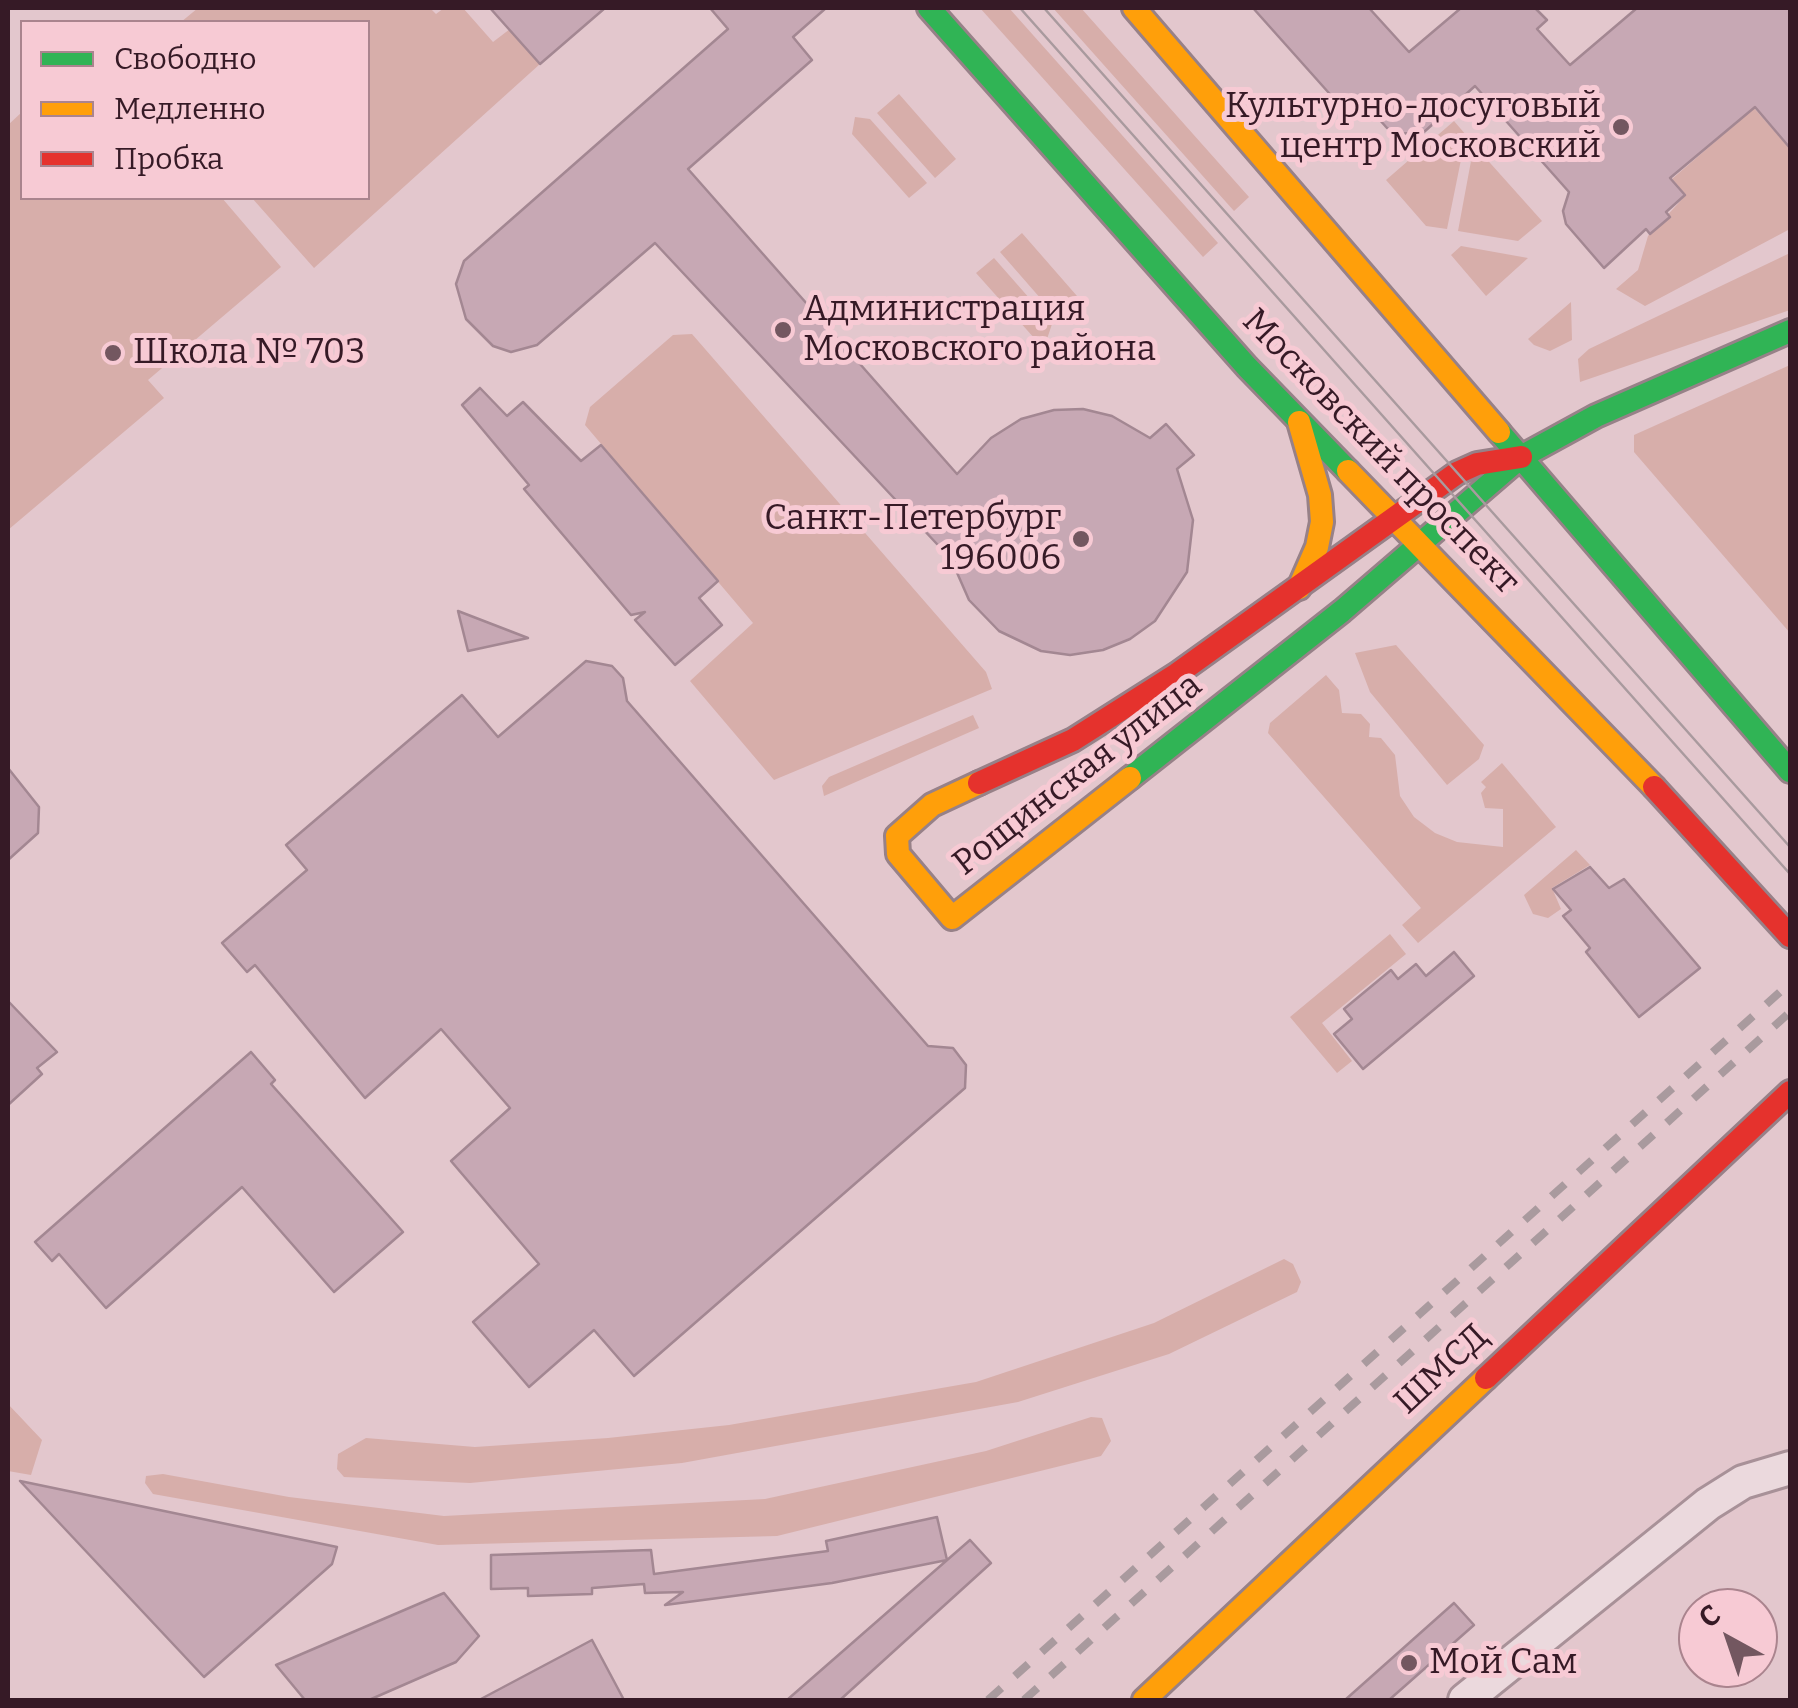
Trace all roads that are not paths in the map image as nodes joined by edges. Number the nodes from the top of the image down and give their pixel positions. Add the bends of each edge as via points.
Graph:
1 (929, 8) edge
2 (1134, 8) edge
3 (1790, 331) edge
4 (1299, 422) junction
5 (1521, 457) junction
6 (1391, 517) junction
7 (1419, 544) junction
8 (1299, 588) junction
9 (1790, 771) edge
10 (1790, 936) edge
11 (1790, 1092) edge
12 (1790, 1107) edge
13 (1790, 1468) edge
14 (1144, 1700) edge
15 (1166, 1700) edge
16 (1465, 1700) edge

1 - 4 main road, Московский проспект
2 - 5 main road
3 - 5 main road, Рощинская улица via 1596,416
4 - 6 main road, Московский проспект
4 - 8 main road via 1322,522
5 - 6 main road, Рощинская улица via 1457,473
5 - 7 main road, Рощинская улица
5 - 9 main road
6 - 7 main road, Московский проспект
6 - 8 main road, Рощинская улица
7 - 8 main road, Рощинская улица via 952,918 898,854 897,836 932,805 1073,740
7 - 10 main road, Московский проспект
11 - 14 main road, ШМСД
12 - 15 main road, ШМСД
13 - 16 street via 1743,1482 1708,1504

